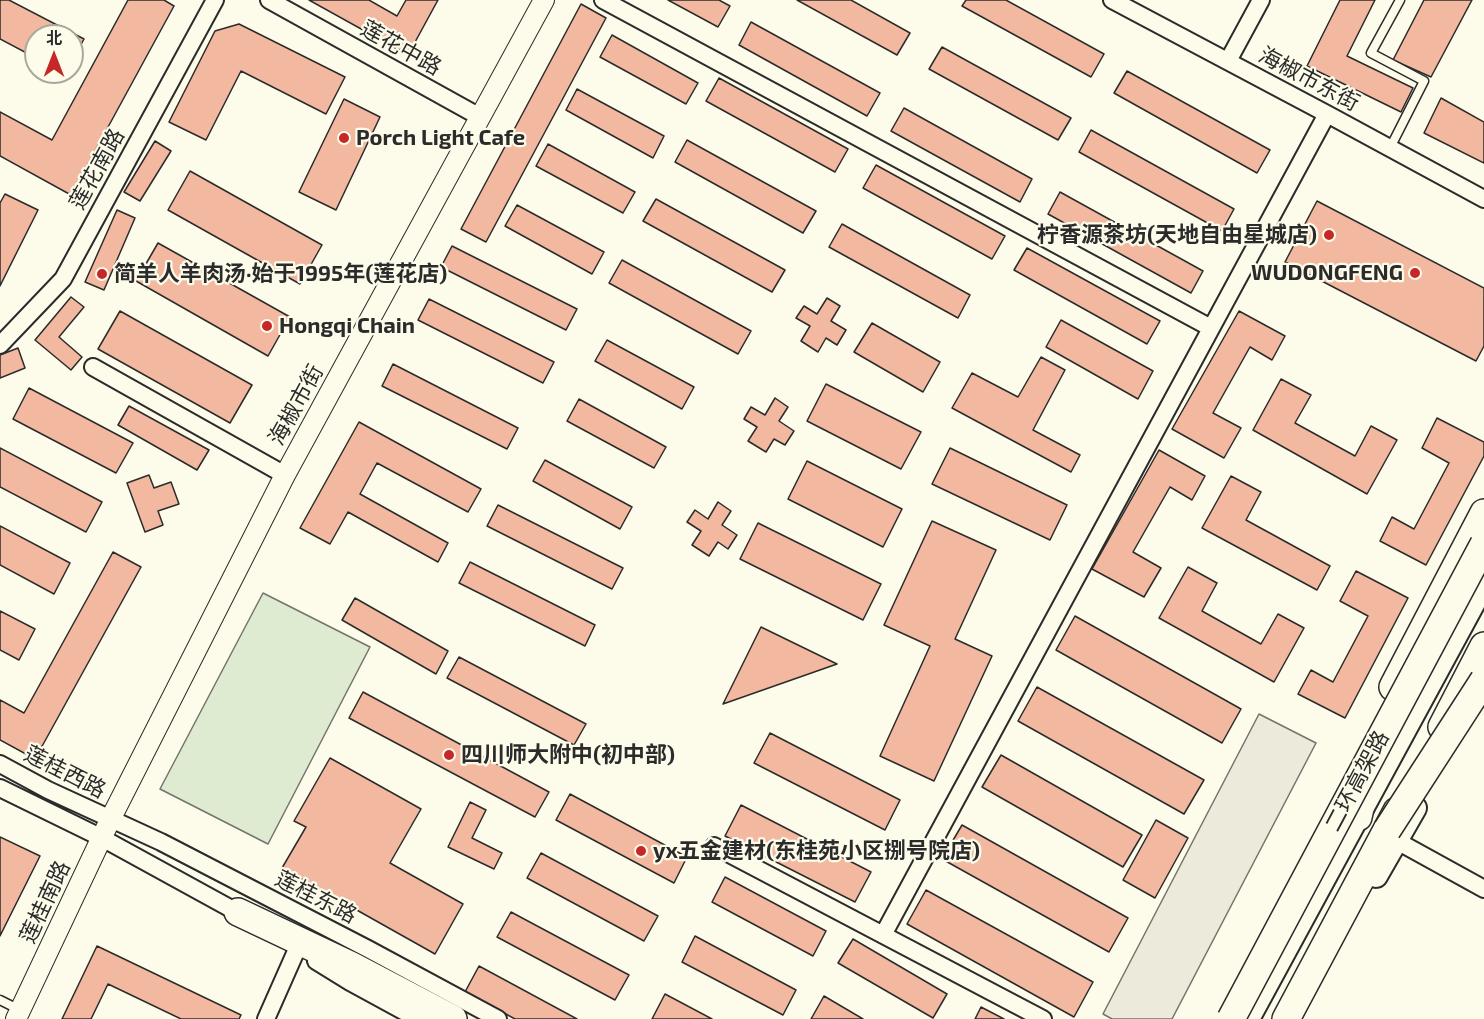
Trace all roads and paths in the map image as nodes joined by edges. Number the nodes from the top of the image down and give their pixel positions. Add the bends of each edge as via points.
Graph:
1 (215, 0) edge
2 (269, 0) edge
3 (543, 0) edge
4 (603, 0) edge
5 (1112, 0) edge
6 (1261, 0) edge
7 (1400, 0) edge
8 (1228, 61) junction
9 (1327, 114) junction
10 (480, 117) junction
11 (1390, 148) junction
12 (1484, 199) edge
13 (1211, 328) junction
14 (0, 345) edge
15 (93, 367) dead end
16 (285, 475) junction
17 (1484, 513) edge
18 (1484, 543) edge
19 (1484, 584) edge
20 (1484, 646) edge
21 (1484, 678) edge
22 (0, 764) edge
23 (0, 788) edge
24 (1358, 817) junction
25 (110, 820) junction
26 (1392, 835) junction
27 (102, 838) junction
28 (714, 846) dead end
29 (1484, 889) edge
30 (238, 912) junction
31 (883, 935) junction
32 (297, 949) junction
33 (0, 1000) edge
34 (18, 1015) edge
35 (266, 1019) edge
36 (418, 1019) edge
37 (453, 1019) edge
38 (498, 1019) edge
39 (1043, 1019) edge
40 (1230, 1019) edge
41 (1248, 1019) edge
42 (1286, 1019) edge
43 (1292, 1019) edge

1 - 14 street, 莲花南路 via 63,279
2 - 10 street, 莲花中路
3 - 10 street, 海椒市街
4 - 13 street
5 - 8 street, 海椒市东街
6 - 8 street
7 - 11 lane via 1371,53 1424,81
8 - 9 street, 海椒市东街
9 - 11 street, 海椒市东街
9 - 13 street
10 - 16 street, 海椒市街
11 - 12 street, 海椒市东街
13 - 31 street
15 - 16 street
16 - 25 street, 海椒市街
17 - 24 highway via 1384,703
18 - 40 highway, 二环高架路, bridge
19 - 24 main road
20 - 26 highway, bridge
21 - 26 highway, bridge
22 - 25 street, 莲桂西路
23 - 27 street, 莲桂西路
24 - 41 main road
25 - 27 street, 海椒市街
25 - 38 street, 莲桂东路 via 172,848
26 - 29 street
26 - 42 highway
26 - 43 main road
27 - 30 street
27 - 34 street, 莲桂南路
28 - 31 street
30 - 32 street
30 - 37 highway
31 - 39 street
32 - 35 street
32 - 36 street
33 - 34 lane

